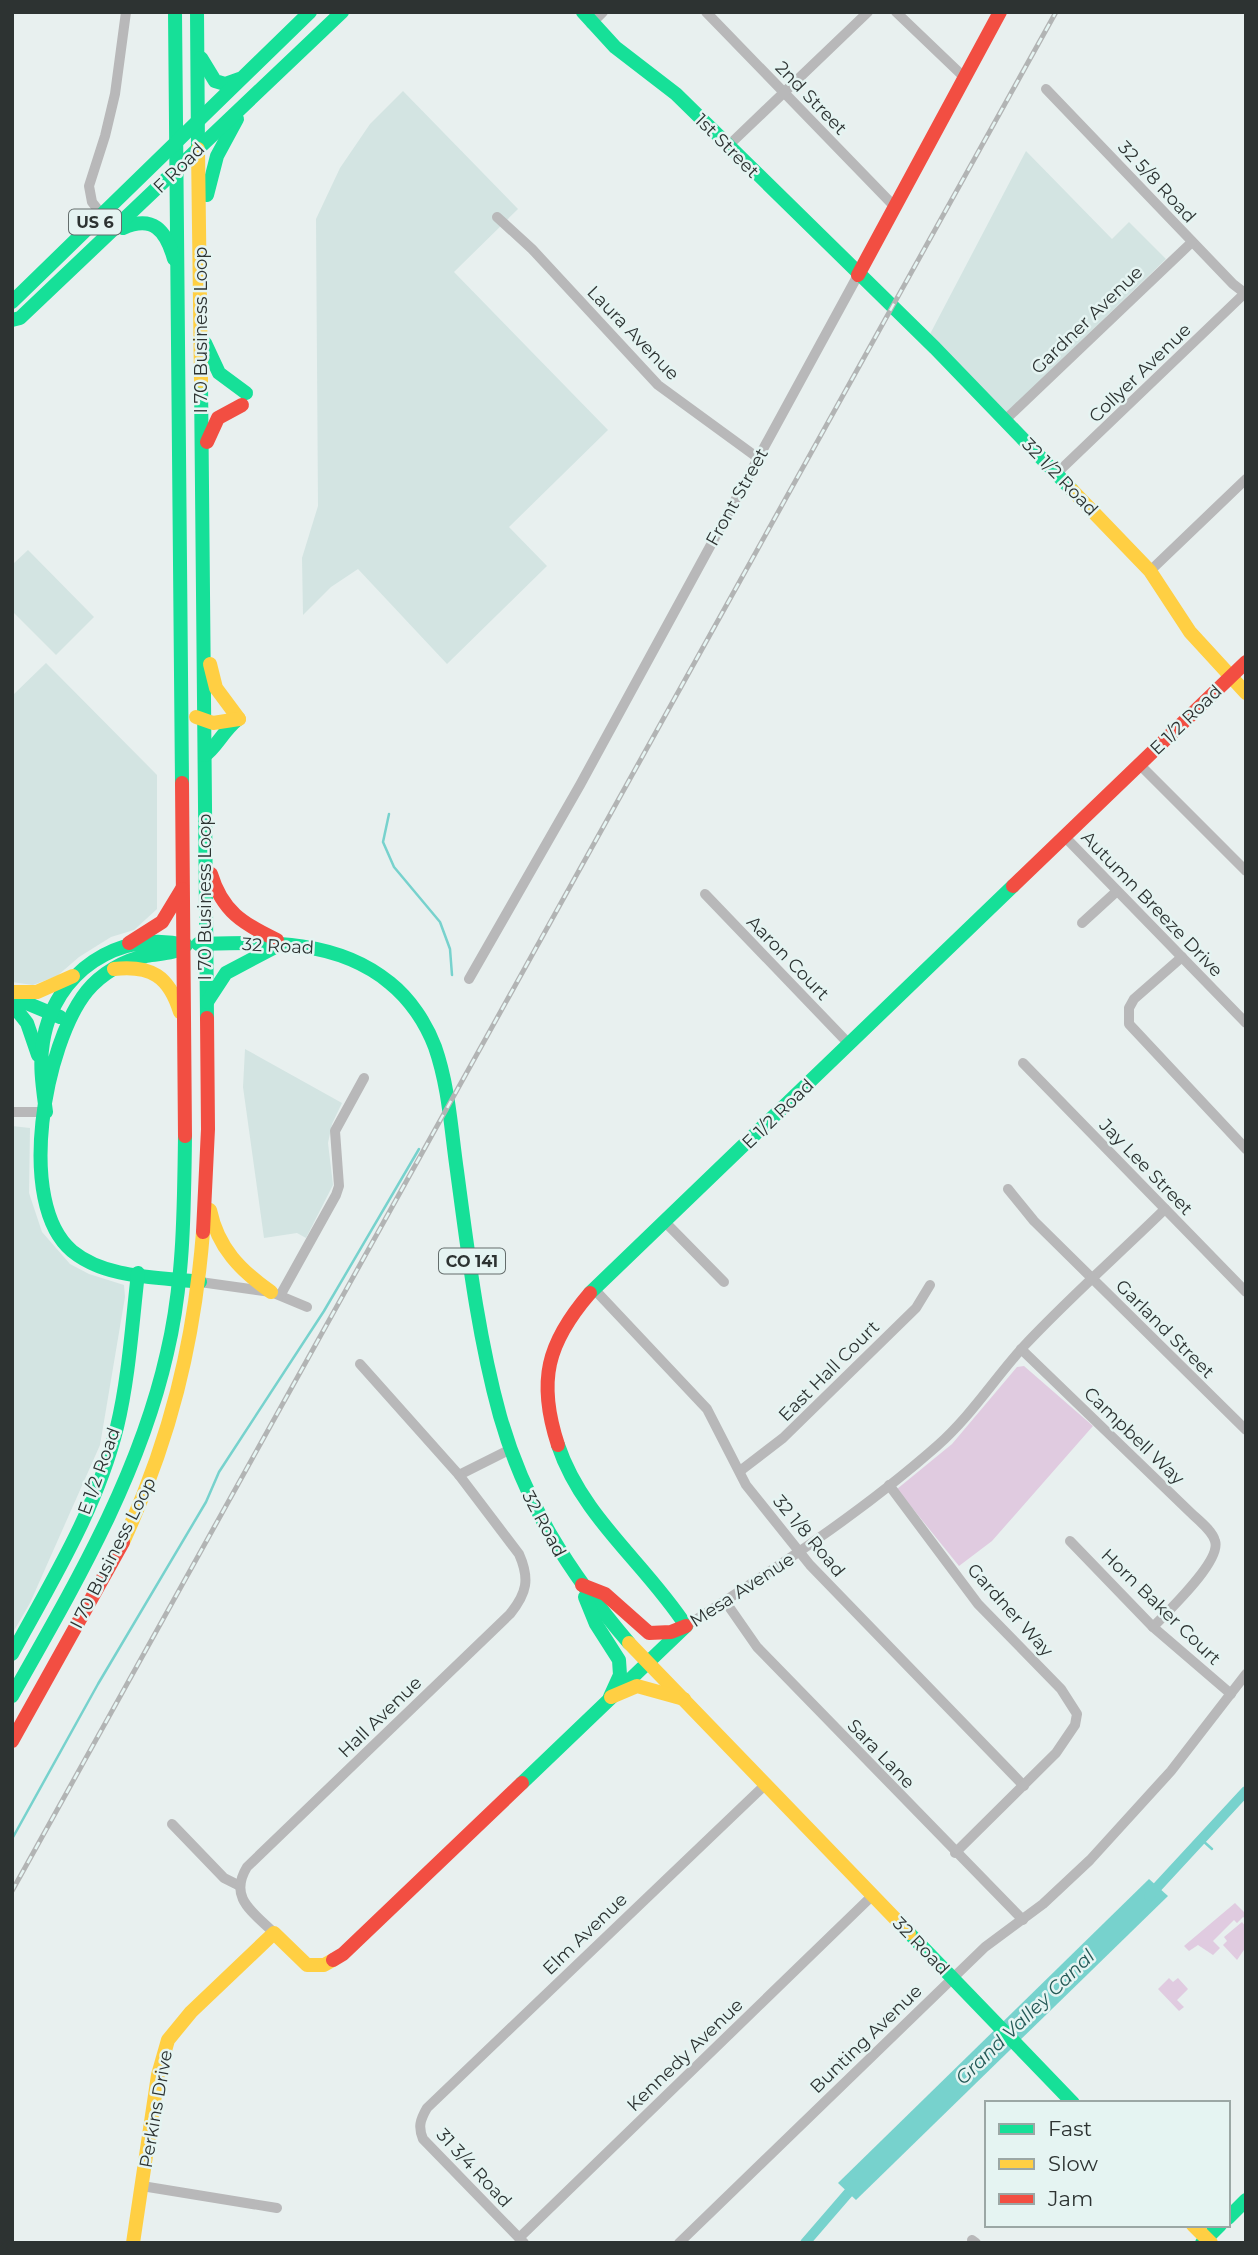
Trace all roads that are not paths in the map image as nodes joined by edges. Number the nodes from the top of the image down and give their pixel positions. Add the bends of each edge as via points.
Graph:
1 (126, 12) edge
2 (175, 12) edge
3 (197, 12) edge
4 (310, 12) edge
5 (342, 12) edge
6 (570, 12) edge
7 (603, 12) edge
8 (706, 12) edge
9 (868, 12) edge
10 (896, 12) edge
11 (1000, 12) edge
12 (587, 18) edge
13 (198, 47) junction
14 (242, 78) junction
15 (965, 78) junction
16 (1046, 89) dead end
17 (784, 93) junction
18 (254, 96) junction
19 (198, 121) junction
20 (177, 141) junction
21 (728, 146) junction
22 (198, 149) junction
23 (178, 169) junction
24 (894, 206) junction
25 (102, 215) junction
26 (496, 217) dead end
27 (201, 222) junction
28 (112, 233) junction
29 (1192, 242) junction
30 (858, 275) junction
31 (1245, 293) edge
32 (179, 296) junction
33 (12, 303) edge
34 (200, 313) junction
35 (15, 316) edge
36 (1005, 420) junction
37 (758, 458) junction
38 (203, 469) junction
39 (1056, 474) junction
40 (1246, 479) edge
41 (1150, 570) junction
42 (202, 595) junction
43 (1246, 662) edge
44 (1230, 677) junction
45 (1246, 693) edge
46 (183, 708) junction
47 (239, 719) junction
48 (203, 721) junction
49 (205, 755) junction
50 (1140, 765) junction
51 (1065, 837) junction
52 (204, 838) junction
53 (1246, 871) edge
54 (184, 887) junction
55 (1118, 891) junction
56 (705, 894) dead end
57 (1082, 923) dead end
58 (128, 943) junction
59 (283, 943) junction
60 (206, 944) junction
61 (186, 945) junction
62 (1182, 957) junction
63 (114, 969) junction
64 (83, 970) junction
65 (470, 979) dead end
66 (12, 994) edge
67 (12, 1004) edge
68 (206, 1004) junction
69 (51, 1014) junction
70 (67, 1020) junction
71 (1246, 1023) edge
72 (185, 1039) junction
73 (849, 1044) junction
74 (1023, 1063) dead end
75 (41, 1069) junction
76 (364, 1078) dead end
77 (12, 1112) edge
78 (46, 1112) junction
79 (1246, 1149) edge
80 (206, 1182) junction
81 (1008, 1189) dead end
82 (1165, 1209) junction
83 (666, 1222) junction
84 (138, 1273) junction
85 (179, 1279) junction
86 (1093, 1279) junction
87 (200, 1282) junction
88 (724, 1282) dead end
89 (930, 1285) dead end
90 (594, 1289) junction
91 (1246, 1292) edge
92 (276, 1293) junction
93 (307, 1307) dead end
94 (1021, 1349) junction
95 (360, 1364) dead end
96 (1246, 1430) edge
97 (509, 1450) junction
98 (740, 1471) junction
99 (459, 1475) junction
100 (889, 1485) junction
101 (1070, 1541) dead end
102 (799, 1553) junction
103 (580, 1584) junction
104 (527, 1585) joint
105 (725, 1601) junction
106 (686, 1626) junction
107 (1153, 1627) junction
108 (12, 1654) edge
109 (648, 1661) junction
110 (1246, 1674) edge
111 (1231, 1694) junction
112 (12, 1696) edge
113 (610, 1697) junction
114 (684, 1699) junction
115 (12, 1741) edge
116 (766, 1784) junction
117 (1024, 1786) junction
118 (172, 1824) dead end
119 (955, 1853) junction
120 (238, 1885) junction
121 (873, 1895) junction
122 (1023, 1920) junction
123 (274, 1933) junction
124 (952, 1978) junction
125 (1071, 2101) edge
126 (427, 2108) joint
127 (142, 2186) junction
128 (1246, 2200) edge
129 (277, 2208) dead end
130 (1230, 2216) edge
131 (1195, 2227) edge
132 (1218, 2227) edge
133 (522, 2241) edge
134 (1206, 2241) edge
135 (133, 2243) edge
136 (679, 2243) edge

1 - 25 street via 115,94 89,186 92,202
2 - 20 main road, I 70 Business Loop
3 - 13 main road, I 70 Business Loop
4 - 14 main road, F Road / US 6
5 - 18 main road, F Road / US 6
6 - 12 main road, 1st Street
7 - 12 street
8 - 17 street, 2nd Street
9 - 17 street
10 - 15 street
11 - 15 main road, Front Street
12 - 21 main road, 1st Street via 624,56 659,78
13 - 14 main road via 211,80 225,85
13 - 19 main road, I 70 Business Loop
14 - 19 main road, F Road / US 6
15 - 24 main road, Front Street
16 - 29 street, 32 5/8 Road
17 - 21 street
17 - 24 street, 2nd Street
18 - 22 main road, F Road / US 6
18 - 27 main road, US 6 via 217,156
19 - 20 main road, F Road / US 6
19 - 22 main road, I 70 Business Loop
20 - 23 main road, I 70 Business Loop
20 - 25 main road, F Road / US 6
21 - 30 main road, 1st Street
22 - 23 main road, F Road / US 6
22 - 27 main road, I 70 Business Loop
23 - 28 main road, F Road / US 6
23 - 32 main road, I 70 Business Loop
24 - 30 main road, Front Street
25 - 33 main road, F Road / US 6
26 - 37 street, Laura Avenue via 532,249 658,385
27 - 34 main road, I 70 Business Loop
28 - 32 main road via 139,220 160,228 171,249
28 - 35 main road, F Road / US 6
29 - 31 street, 32 5/8 Road
29 - 36 street, Gardner Avenue
30 - 36 main road, 32 1/2 Road
30 - 37 street, Front Street
31 - 39 street, Collyer Avenue
32 - 46 main road, I 70 Business Loop
34 - 38 main road, I 70 Business Loop
34 - 38 main road via 214,368 244,399 215,419
36 - 39 main road, 32 1/2 Road
37 - 65 street, Front Street
38 - 42 main road, I 70 Business Loop
39 - 41 main road, 32 1/2 Road
40 - 41 street
41 - 44 main road, 32 1/2 Road via 1189,632
42 - 47 main road via 212,679
42 - 48 main road, I 70 Business Loop
43 - 44 main road, E 1/2 Road
44 - 45 main road, 32 1/2 Road
44 - 50 main road, E 1/2 Road
46 - 48 main road
46 - 54 main road, I 70 Business Loop
47 - 48 main road
47 - 49 main road
48 - 49 main road, I 70 Business Loop
49 - 52 main road, I 70 Business Loop
50 - 51 main road, E 1/2 Road
50 - 53 street
51 - 55 street, Autumn Breeze Drive
51 - 73 main road, E 1/2 Road
52 - 59 main road via 216,893 225,909 237,921
52 - 60 main road, I 70 Business Loop
54 - 58 main road via 165,922
54 - 61 main road, I 70 Business Loop
55 - 57 street
55 - 62 street, Autumn Breeze Drive
56 - 73 street, Aaron Court
58 - 61 main road, 32 Road via 166,939
58 - 64 main road, 32 Road via 104,953
59 - 60 main road, 32 Road / CO 141
59 - 68 main road via 234,967
59 - 97 main road, 32 Road / CO 141 via 314,945 373,971 411,1005 430,1037 446,1088 492,1382
60 - 61 main road, 32 Road / CO 141
60 - 68 main road, I 70 Business Loop
61 - 63 main road, 32 Road
61 - 72 main road, I 70 Business Loop
62 - 71 street, Autumn Breeze Drive
62 - 79 street via 1134,999 1129,1024
63 - 70 main road, 32 Road via 87,991
63 - 72 main road via 144,967 165,978 177,997
64 - 66 main road via 37,992
64 - 69 main road, 32 Road
66 - 69 main road
67 - 75 main road via 30,1028
68 - 80 main road, I 70 Business Loop
69 - 70 main road
69 - 75 main road, 32 Road
70 - 78 main road, 32 Road
72 - 85 main road, I 70 Business Loop
73 - 83 main road, E 1/2 Road
74 - 82 street, Jay Lee Street
75 - 78 main road, 32 Road
76 - 92 street via 335,1131 336,1195
77 - 78 street
78 - 84 main road, 32 Road via 42,1186 50,1222 68,1247 86,1260
80 - 87 main road, I 70 Business Loop
80 - 92 main road via 222,1250 236,1266
81 - 86 street, Garland Street
82 - 86 street, Mesa Avenue
82 - 91 street, Jay Lee Street
83 - 88 street
83 - 90 main road, E 1/2 Road
84 - 85 main road, 32 Road
84 - 108 main road, E 1/2 Road via 123,1394 111,1446 74,1535
85 - 87 main road, 32 Road
85 - 112 main road, I 70 Business Loop via 155,1402 125,1486
86 - 94 street, Mesa Avenue
86 - 96 street, Garland Street
87 - 92 street, 32 Road
87 - 115 main road, I 70 Business Loop via 182,1378 149,1485
89 - 98 street, East Hall Court via 916,1308 793,1429
90 - 98 street, 32 1/8 Road via 707,1409
90 - 106 main road, E 1/2 Road via 567,1320 551,1348 545,1384 549,1420 579,1493 662,1587
92 - 93 street, 32 Road
94 - 100 street, Mesa Avenue via 971,1414
94 - 107 street, Campbell Way via 1215,1541 1216,1552
95 - 99 street, 32 Road
97 - 99 street
97 - 103 main road, 32 Road / CO 141 via 540,1520
98 - 102 street, 32 1/8 Road
99 - 104 street, 32 Road via 519,1554
100 - 102 street, Mesa Avenue
100 - 117 street, Gardner Way via 978,1604 1068,1697 1077,1714 1062,1746
101 - 107 street, Horn Baker Court
102 - 105 street, Mesa Avenue
102 - 117 street, 32 1/8 Road
103 - 106 main road via 607,1594 651,1635 669,1634
103 - 109 main road, 32 Road / CO 141
103 - 113 main road via 597,1628 621,1662 621,1676
104 - 120 street, Hall Avenue via 509,1614 247,1867
105 - 106 street, Mesa Avenue
105 - 119 street, Sara Lane via 757,1647
106 - 109 main road, Mesa Avenue
107 - 111 street, Horn Baker Court
109 - 113 main road, Mesa Avenue
109 - 114 main road, 32 Road / CO 141
110 - 111 street, Bunting Avenue
111 - 122 street, Bunting Avenue via 1171,1771 1090,1860
113 - 114 main road via 638,1686
113 - 123 main road, Mesa Avenue via 343,1954 316,1966 301,1961
114 - 116 main road, 32 Road / CO 141
116 - 121 main road, 32 Road / CO 141
116 - 126 street, Elm Avenue
117 - 119 street
118 - 120 street via 224,1878
119 - 122 street, Sara Lane
120 - 123 street via 244,1903
121 - 124 main road, 32 Road / CO 141
121 - 133 street, Kennedy Avenue
122 - 124 street, Bunting Avenue
123 - 127 main road, Perkins Drive via 168,2040 158,2075
124 - 125 main road, 32 Road / CO 141
124 - 136 street, Bunting Avenue
126 - 133 street, 31 3/4 Road via 419,2128 423,2139
127 - 129 street
127 - 135 main road, Perkins Drive
128 - 130 main road
131 - 134 main road
132 - 134 main road

